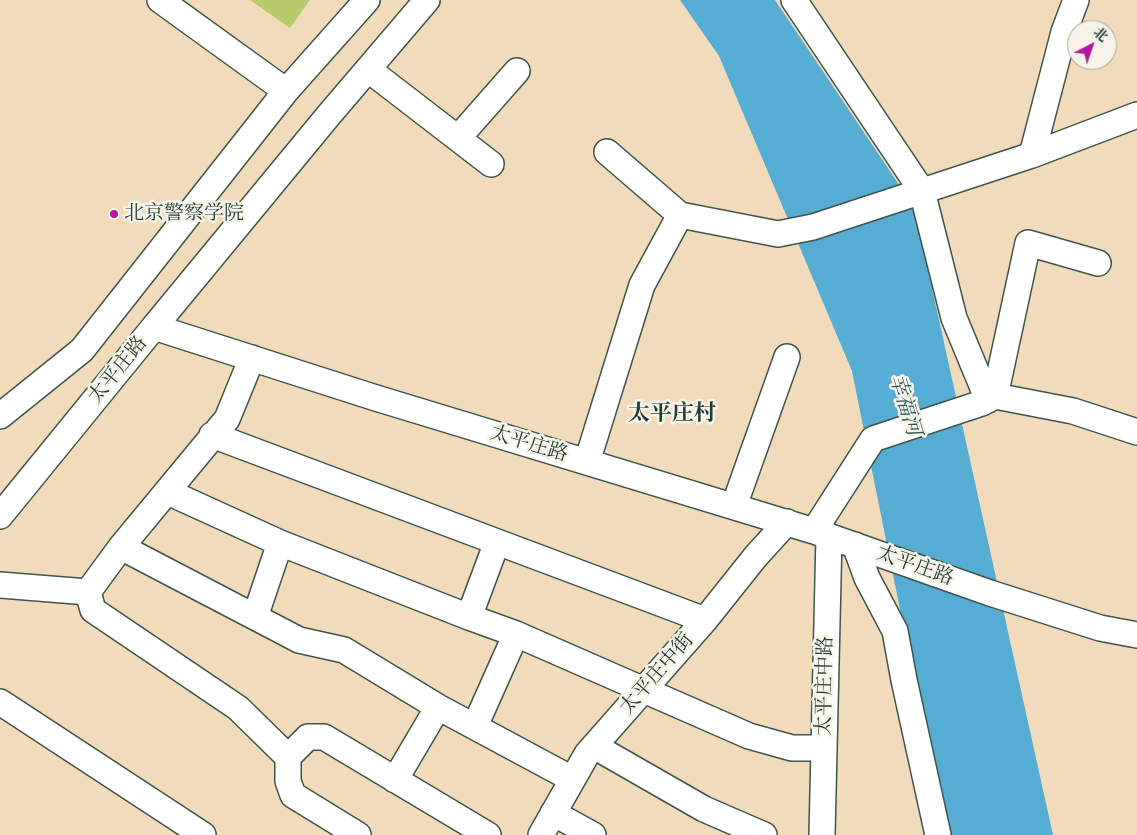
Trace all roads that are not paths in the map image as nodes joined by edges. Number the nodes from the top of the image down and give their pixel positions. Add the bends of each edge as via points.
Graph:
1 (160, 0) edge
2 (367, 0) edge
3 (427, 0) edge
4 (794, 0) edge
5 (1076, 0) edge
6 (369, 70) junction
7 (517, 71) dead end
8 (286, 91) junction
9 (1137, 115) edge
10 (458, 138) junction
11 (607, 152) dead end
12 (1032, 155) junction
13 (491, 164) dead end
14 (911, 195) junction
15 (680, 215) junction
16 (1098, 263) dead end
17 (154, 326) junction
18 (787, 357) dead end
19 (252, 358) junction
20 (988, 400) junction
21 (0, 416) edge
22 (1137, 432) edge
23 (212, 435) junction
24 (587, 462) junction
25 (8, 488) edge
26 (168, 492) junction
27 (734, 506) junction
28 (0, 516) edge
29 (787, 522) junction
30 (821, 533) junction
31 (498, 542) junction
32 (280, 543) junction
33 (120, 547) junction
34 (866, 548) junction
35 (0, 585) edge
36 (88, 592) junction
37 (255, 617) junction
38 (469, 617) junction
39 (704, 620) junction
40 (1100, 628) junction
41 (516, 634) junction
42 (1137, 635) edge
43 (1137, 649) edge
44 (643, 690) junction
45 (0, 702) edge
46 (438, 707) junction
47 (475, 726) junction
48 (594, 746) junction
49 (824, 748) junction
50 (288, 757) junction
51 (572, 779) junction
52 (395, 780) junction
53 (553, 813) junction
54 (203, 835) edge
55 (358, 835) edge
56 (488, 835) edge
57 (541, 835) edge
58 (593, 835) edge
59 (764, 835) edge
60 (822, 835) edge
61 (938, 835) edge

1 - 8 street
2 - 8 street
3 - 6 street
4 - 14 street
5 - 12 street via 1064,32
6 - 10 street
6 - 17 street
7 - 10 street
8 - 21 street via 82,350
9 - 12 street
10 - 13 street
11 - 15 street
12 - 14 street
14 - 15 street via 813,227 778,234
14 - 20 street via 954,318
15 - 24 street via 642,285
16 - 20 street via 1028,243
17 - 19 street, 太平庄路
17 - 25 street, 太平庄路
18 - 27 street
19 - 23 street via 227,419
19 - 24 street, 太平庄路
20 - 22 street via 1074,411
20 - 30 street via 873,439
23 - 26 street
23 - 31 street
24 - 27 street, 太平庄路
25 - 28 street, 太平庄路
26 - 32 street
26 - 33 street
27 - 29 street, 太平庄路
29 - 30 street, 太平庄路
29 - 39 street, 太平庄中街
30 - 34 street, 太平庄路
30 - 49 street, 太平庄中路
31 - 38 street
31 - 39 street
32 - 37 street
32 - 38 street
33 - 36 street
33 - 37 street
34 - 40 street, 太平庄路
34 - 61 street via 867,578 895,631
35 - 36 street
36 - 50 street via 93,610 238,708
37 - 46 street via 300,640 344,650
38 - 41 street
39 - 44 street, 太平庄中街
40 - 42 street, 太平庄路
40 - 43 street
41 - 44 street
41 - 47 street
44 - 48 street, 太平庄中街
44 - 49 street via 748,736 792,748
45 - 54 street
46 - 47 street
46 - 52 street
47 - 51 street
48 - 51 street, 太平庄中街
48 - 59 street via 704,809
49 - 60 street, 太平庄中路
50 - 52 street via 308,737 324,737
50 - 55 street via 288,782 293,795
51 - 53 street, 太平庄中街
52 - 56 street
53 - 57 street, 太平庄中街
53 - 58 street

